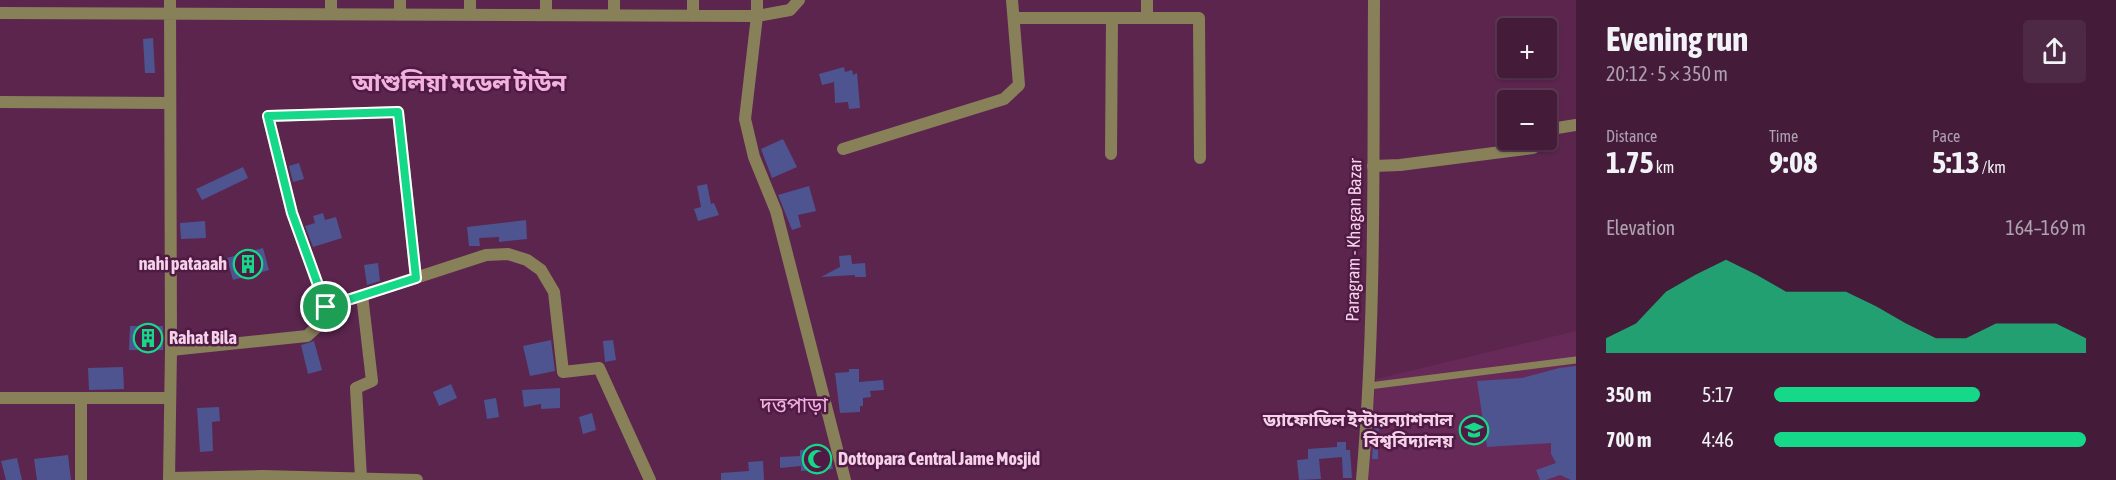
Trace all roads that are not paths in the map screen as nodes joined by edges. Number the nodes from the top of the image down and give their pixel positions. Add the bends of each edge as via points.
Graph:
1 (170, 0) edge
2 (254, 0) edge
3 (331, 0) edge
4 (400, 0) edge
5 (470, 0) edge
6 (546, 0) edge
7 (614, 0) edge
8 (693, 0) edge
9 (757, 0) edge
10 (799, 0) edge
11 (1012, 0) edge
12 (1147, 0) edge
13 (1374, 0) edge
14 (0, 13) edge
15 (170, 14) junction
16 (254, 14) junction
17 (331, 14) junction
18 (400, 15) junction
19 (470, 15) junction
20 (546, 15) junction
21 (614, 15) junction
22 (693, 16) junction
23 (757, 16) junction
24 (1014, 18) junction
25 (1112, 18) junction
26 (1147, 18) junction
27 (0, 102) edge
28 (170, 104) junction
29 (1576, 125) edge
30 (1557, 128) edge
31 (843, 149) dead end
32 (1517, 150) edge
33 (1111, 154) dead end
34 (1200, 158) dead end
35 (1373, 166) junction
36 (416, 278) junction
37 (362, 296) junction
38 (326, 307) junction
39 (171, 350) junction
40 (1576, 360) edge
41 (1369, 386) junction
42 (0, 398) edge
43 (81, 398) junction
44 (170, 398) junction
45 (262, 478) edge
46 (360, 478) junction
47 (169, 479) edge
48 (340, 479) edge
49 (81, 480) edge
50 (417, 480) edge
51 (650, 480) edge
52 (845, 480) edge
53 (1357, 480) edge
54 (1362, 480) edge

1 - 15 street
2 - 16 street
3 - 17 street
4 - 18 street
5 - 19 street
6 - 20 street
7 - 21 street
8 - 22 street
9 - 23 street
10 - 23 street via 790,10
11 - 24 street
12 - 26 street
13 - 35 street, Paragram - Khagan Bazar
14 - 15 street
15 - 16 street
15 - 28 street
16 - 17 street
17 - 18 street
18 - 19 street
19 - 20 street
20 - 21 street
21 - 22 street
22 - 23 street
23 - 52 street via 745,119 754,157 776,211
24 - 25 street
24 - 31 street via 1019,85 1004,99
25 - 26 street
25 - 33 street
26 - 34 street via 1199,18
27 - 28 street
28 - 39 street
29 - 30 street
32 - 35 street
35 - 41 street, Paragram - Khagan Bazar
36 - 37 street
36 - 38 street via 398,112 268,116 292,213
36 - 51 street via 486,255 508,254 541,270 554,292 564,372 599,368
37 - 38 street
37 - 46 street via 372,381 356,388
38 - 39 street via 319,326 307,336
39 - 44 street
40 - 41 lane
41 - 54 street, Paragram - Khagan Bazar
42 - 43 street
43 - 44 street
43 - 49 street
44 - 47 street
45 - 47 street
45 - 48 street
46 - 48 street
46 - 50 street
53 - 54 street

